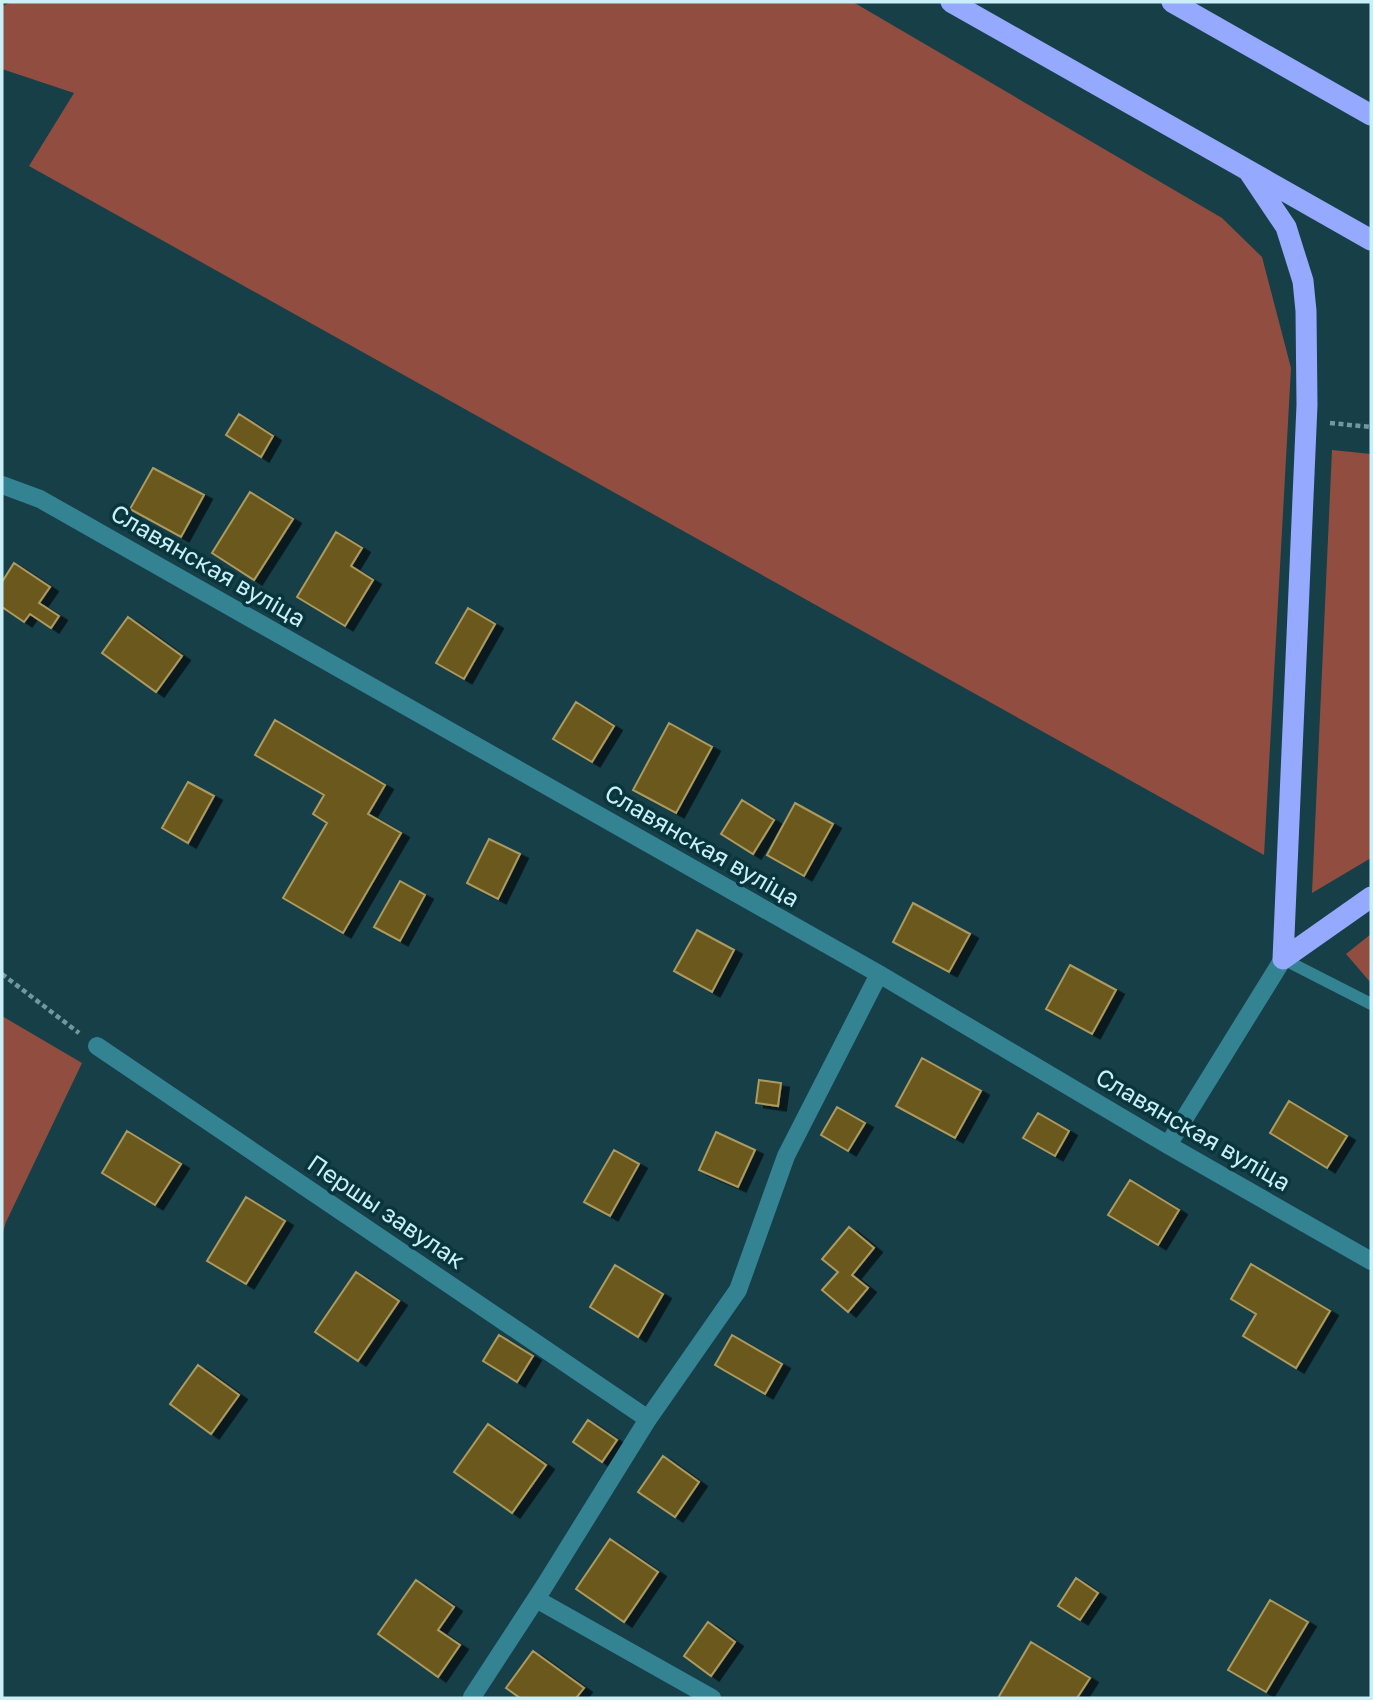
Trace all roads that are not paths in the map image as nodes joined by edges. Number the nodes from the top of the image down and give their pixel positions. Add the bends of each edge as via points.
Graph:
1 (951, 2) edge
2 (1172, 2) edge
3 (1371, 115) edge
4 (1250, 172) junction
5 (1371, 240) edge
6 (2, 484) edge
7 (1371, 897) edge
8 (1283, 959) junction
9 (879, 974) junction
10 (1371, 1003) edge
11 (97, 1046) road end
12 (1168, 1145) junction
13 (1371, 1261) edge
14 (648, 1419) junction
15 (536, 1599) junction
16 (472, 1697) edge
17 (712, 1698) edge

1 - 4 highway
2 - 3 highway
4 - 5 highway
4 - 8 highway via 1286,227 1303,281 1306,311 1307,421
6 - 9 street, Славянская вуліца via 40,499
7 - 8 highway
8 - 10 lane
8 - 12 street
9 - 12 street, Славянская вуліца
9 - 14 street via 786,1156 738,1290
11 - 14 street, Першы завулак
12 - 13 street, Славянская вуліца
14 - 15 street
15 - 16 street
15 - 17 street

